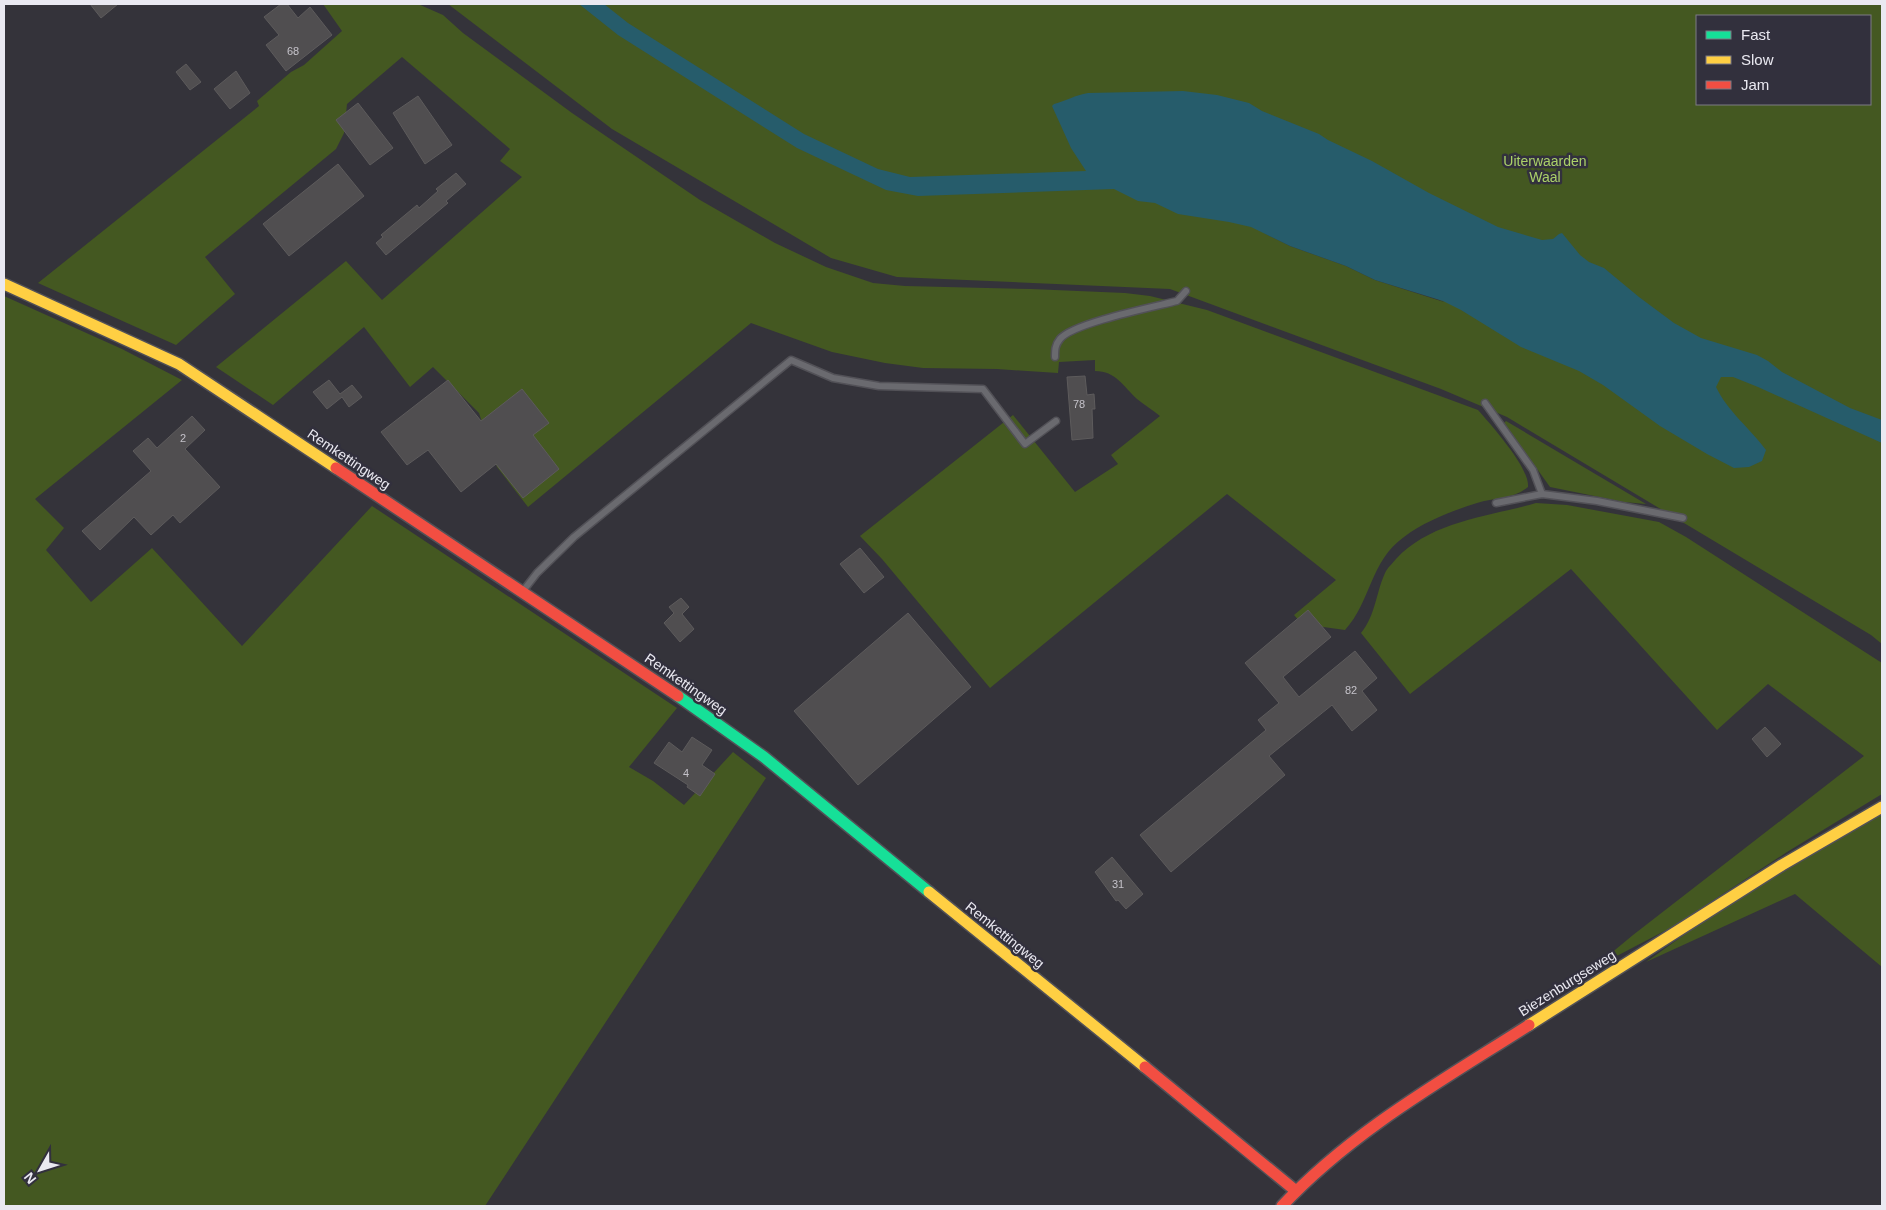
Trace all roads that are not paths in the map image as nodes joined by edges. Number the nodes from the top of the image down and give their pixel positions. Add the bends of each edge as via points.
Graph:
1 (4, 284) edge
2 (1186, 292) dead end
3 (1055, 357) dead end
4 (1485, 403) dead end
5 (1056, 421) dead end
6 (1542, 494) junction
7 (1496, 503) dead end
8 (1683, 518) dead end
9 (523, 592) junction
10 (1882, 807) edge
11 (1296, 1191) junction
12 (1282, 1206) edge

1 - 9 street, Remkettingweg via 179,364
2 - 3 lane via 1177,301 1069,332 1055,347
4 - 6 lane via 1532,470
5 - 9 lane via 1025,444 983,389 880,386 833,378 791,360 574,537 537,573
6 - 7 lane
6 - 8 lane
9 - 11 street, Remkettingweg via 674,692 764,757
10 - 11 street, Biezenburgseweg via 1782,865 1393,1111
11 - 12 street, Biezenburgseweg

